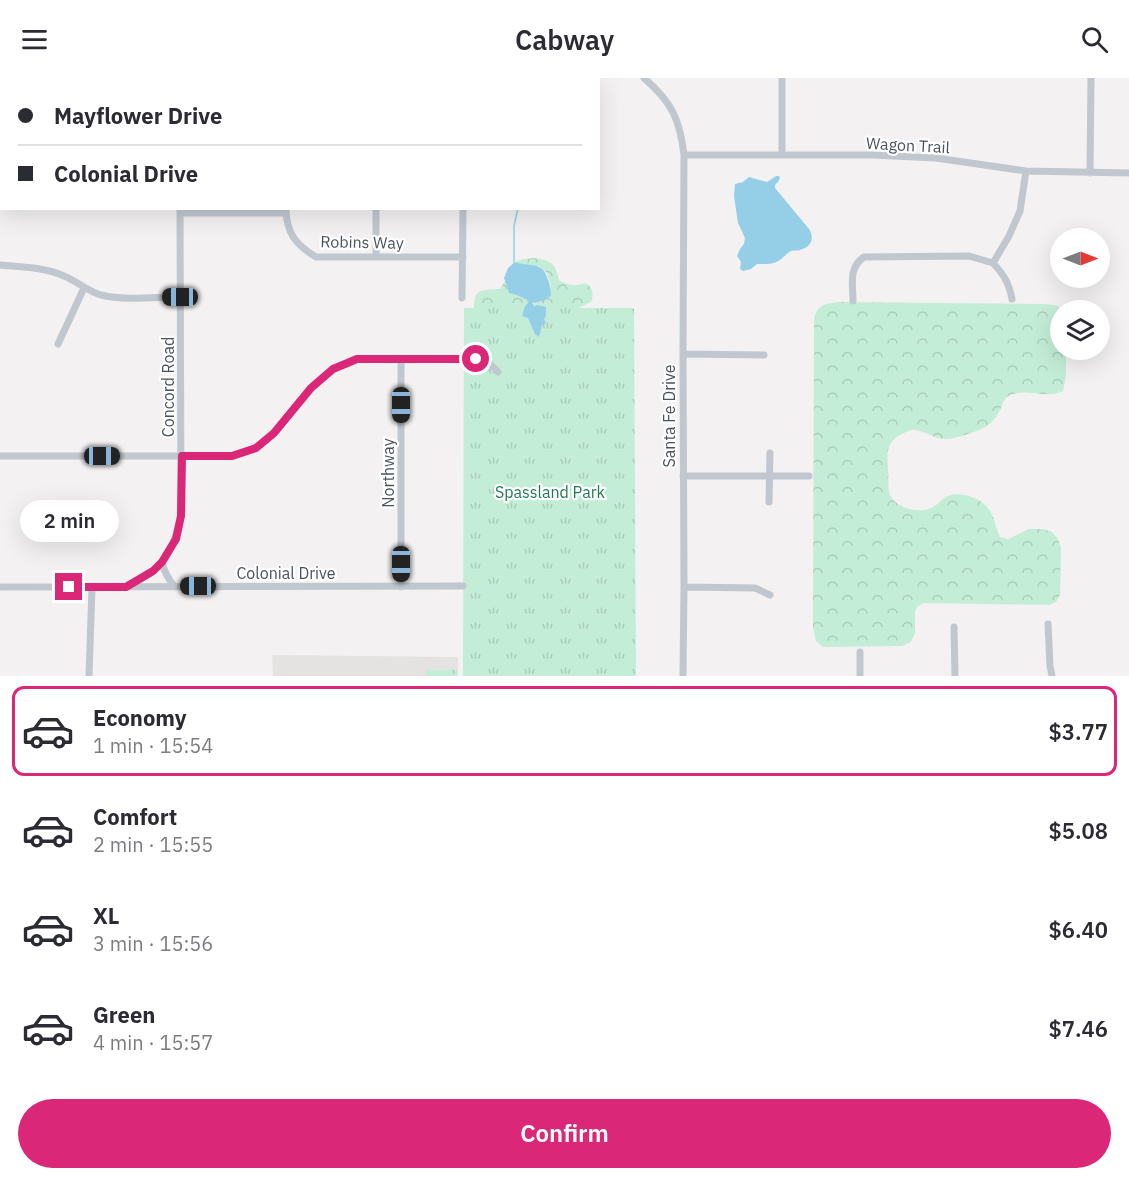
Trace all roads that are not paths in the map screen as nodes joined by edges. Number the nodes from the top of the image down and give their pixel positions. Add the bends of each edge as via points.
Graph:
1 (644, 78) edge
2 (782, 78) edge
3 (1091, 78) edge
4 (684, 155) junction
5 (782, 155) junction
6 (1026, 171) junction
7 (1090, 173) junction
8 (1129, 173) edge
9 (376, 210) edge
10 (463, 210) edge
11 (180, 211) edge
12 (286, 211) edge
13 (376, 257) junction
14 (463, 257) junction
15 (993, 263) junction
16 (0, 265) edge
17 (84, 288) junction
18 (180, 297) junction
19 (462, 298) dead end
20 (1012, 299) dead end
21 (853, 301) dead end
22 (58, 344) dead end
23 (682, 354) junction
24 (764, 355) dead end
25 (401, 359) junction
26 (498, 372) dead end
27 (770, 453) dead end
28 (0, 456) edge
29 (182, 456) junction
30 (683, 476) junction
31 (769, 476) junction
32 (809, 476) dead end
33 (769, 502) dead end
34 (162, 562) junction
35 (401, 586) junction
36 (464, 586) dead end
37 (0, 587) edge
38 (92, 587) junction
39 (126, 587) junction
40 (175, 587) junction
41 (684, 587) junction
42 (770, 595) dead end
43 (1048, 624) dead end
44 (954, 627) dead end
45 (860, 652) dead end
46 (88, 676) edge
47 (683, 676) edge
48 (860, 676) edge
49 (955, 676) edge
50 (1052, 676) edge

1 - 4 street, Santa Fe Drive via 663,96 675,115
2 - 5 street
3 - 7 street
4 - 5 street, Wagon Trail
4 - 23 street, Santa Fe Drive
5 - 6 street, Wagon Trail via 936,158
6 - 7 street, Wagon Trail
6 - 15 street via 1020,211
7 - 8 street, Wagon Trail
9 - 13 street
10 - 14 street
11 - 12 street
11 - 18 street, Concord Road
12 - 13 street, Robins Way via 292,236 316,257
13 - 14 street, Robins Way
14 - 19 street
15 - 20 street via 1004,275
15 - 21 street via 969,256 864,257 853,269
16 - 17 street via 55,273
17 - 18 street via 116,297
17 - 22 street
18 - 29 street, Concord Road
23 - 24 street
23 - 30 street, Santa Fe Drive
25 - 26 street via 476,359 488,362
25 - 29 street via 357,359 333,369 256,448 232,456
25 - 35 street, Northway
27 - 31 street
28 - 29 street
29 - 34 street, Concord Road via 181,516 176,539
30 - 31 street
30 - 41 street, Santa Fe Drive
31 - 32 street
31 - 33 street
34 - 39 street, Concord Road
34 - 40 street
35 - 36 street, Colonial Drive
35 - 40 street, Colonial Drive
37 - 38 street, Colonial Drive
38 - 39 street, Colonial Drive
38 - 46 street
39 - 40 street, Colonial Drive
41 - 42 street via 755,588
41 - 47 street, Santa Fe Drive
43 - 50 street
44 - 49 street
45 - 48 street

